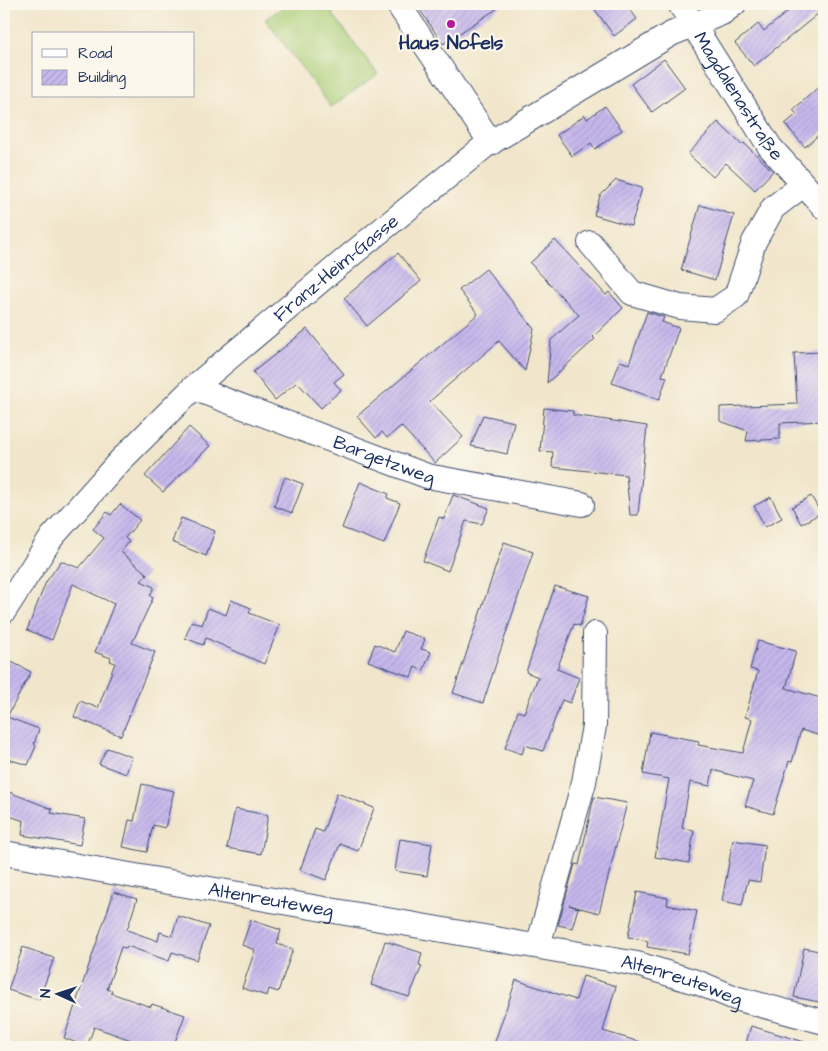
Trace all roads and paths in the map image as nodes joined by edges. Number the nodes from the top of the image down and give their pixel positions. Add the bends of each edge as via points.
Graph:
1 (398, 4) edge
2 (680, 4) edge
3 (734, 4) edge
4 (693, 25) junction
5 (491, 143) junction
6 (803, 184) junction
7 (824, 208) edge
8 (590, 243) dead end
9 (193, 388) junction
10 (582, 504) dead end
11 (4, 611) edge
12 (595, 634) dead end
13 (4, 853) edge
14 (538, 946) junction
15 (824, 1022) edge

1 - 5 street
2 - 4 street, Magdalenastraße
3 - 4 street, Franz-Heim-Gasse via 722,13
4 - 5 street, Franz-Heim-Gasse via 672,34
4 - 6 street, Magdalenastraße via 770,146
5 - 9 street, Franz-Heim-Gasse via 404,210
6 - 7 street, Magdalenastraße
6 - 8 street via 773,208 754,242 736,296 715,310 680,307 632,292
9 - 10 street, Bargetzweg via 426,476
9 - 11 street, Franz-Heim-Gasse via 120,460 52,537
12 - 14 street via 594,726 584,782
13 - 14 street, Altenreuteweg
14 - 15 street, Altenreuteweg via 637,964 735,998

